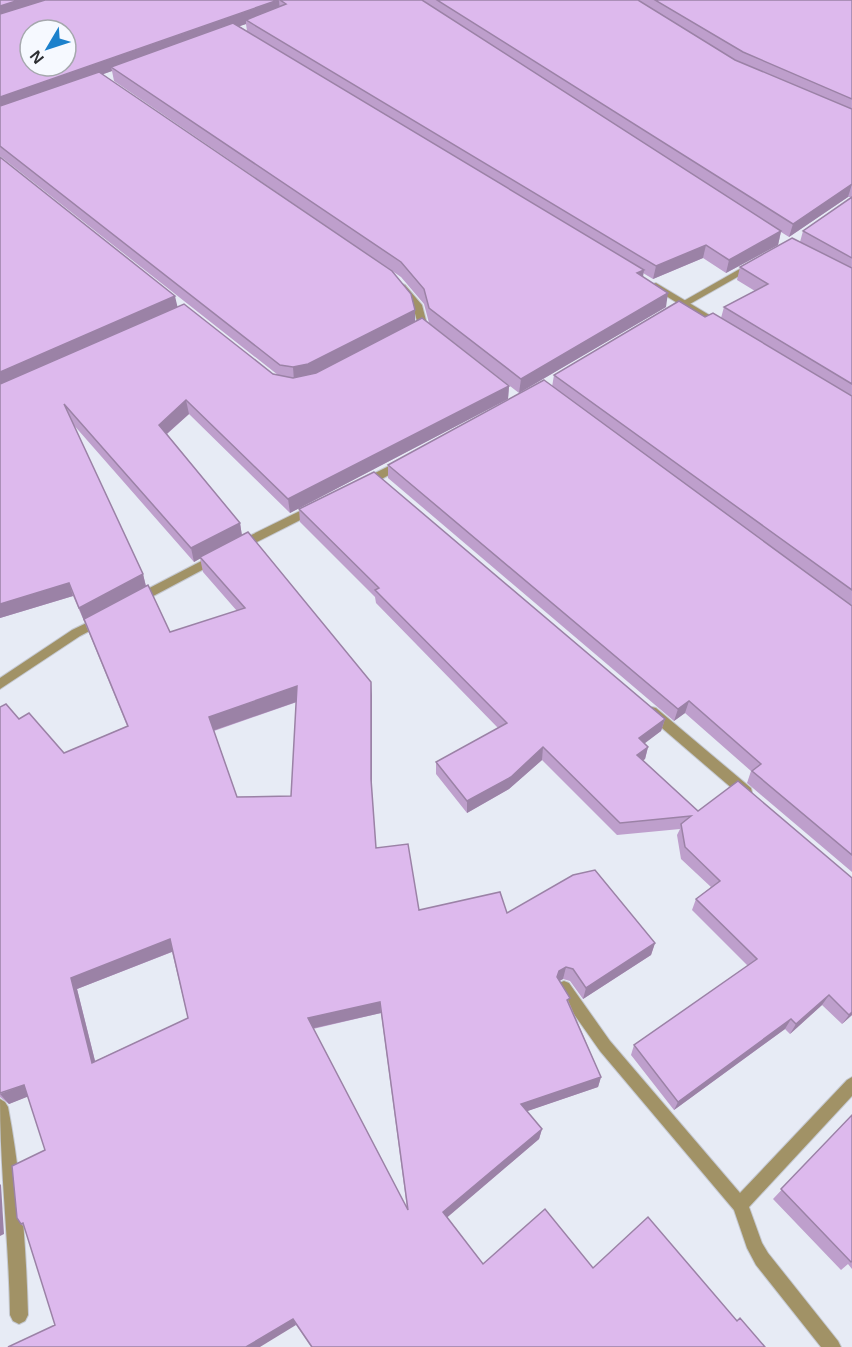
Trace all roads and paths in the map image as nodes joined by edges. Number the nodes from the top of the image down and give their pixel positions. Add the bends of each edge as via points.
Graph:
1 (757, 262) edge
2 (397, 281) edge
3 (650, 282) edge
4 (684, 303) junction
5 (662, 316) edge
6 (423, 325) junction
7 (725, 328) edge
8 (413, 330) edge
9 (441, 339) edge
10 (417, 455) edge
11 (356, 487) edge
12 (326, 502) edge
13 (125, 606) edge
14 (105, 617) edge
15 (0, 684) edge
16 (644, 705) edge
17 (753, 798) edge
18 (564, 988) edge
19 (852, 1085) edge
20 (0, 1107) edge
21 (740, 1204) junction
22 (19, 1315) dead end
23 (832, 1347) edge

1 - 4 street
2 - 6 street via 417,305
3 - 4 street
4 - 5 street
4 - 7 street
6 - 8 street
6 - 9 street
10 - 11 street via 380,481
12 - 13 street
14 - 15 street
16 - 17 street
18 - 21 street via 605,1046
19 - 21 street
20 - 22 street via 8,1149
21 - 23 street via 755,1248

